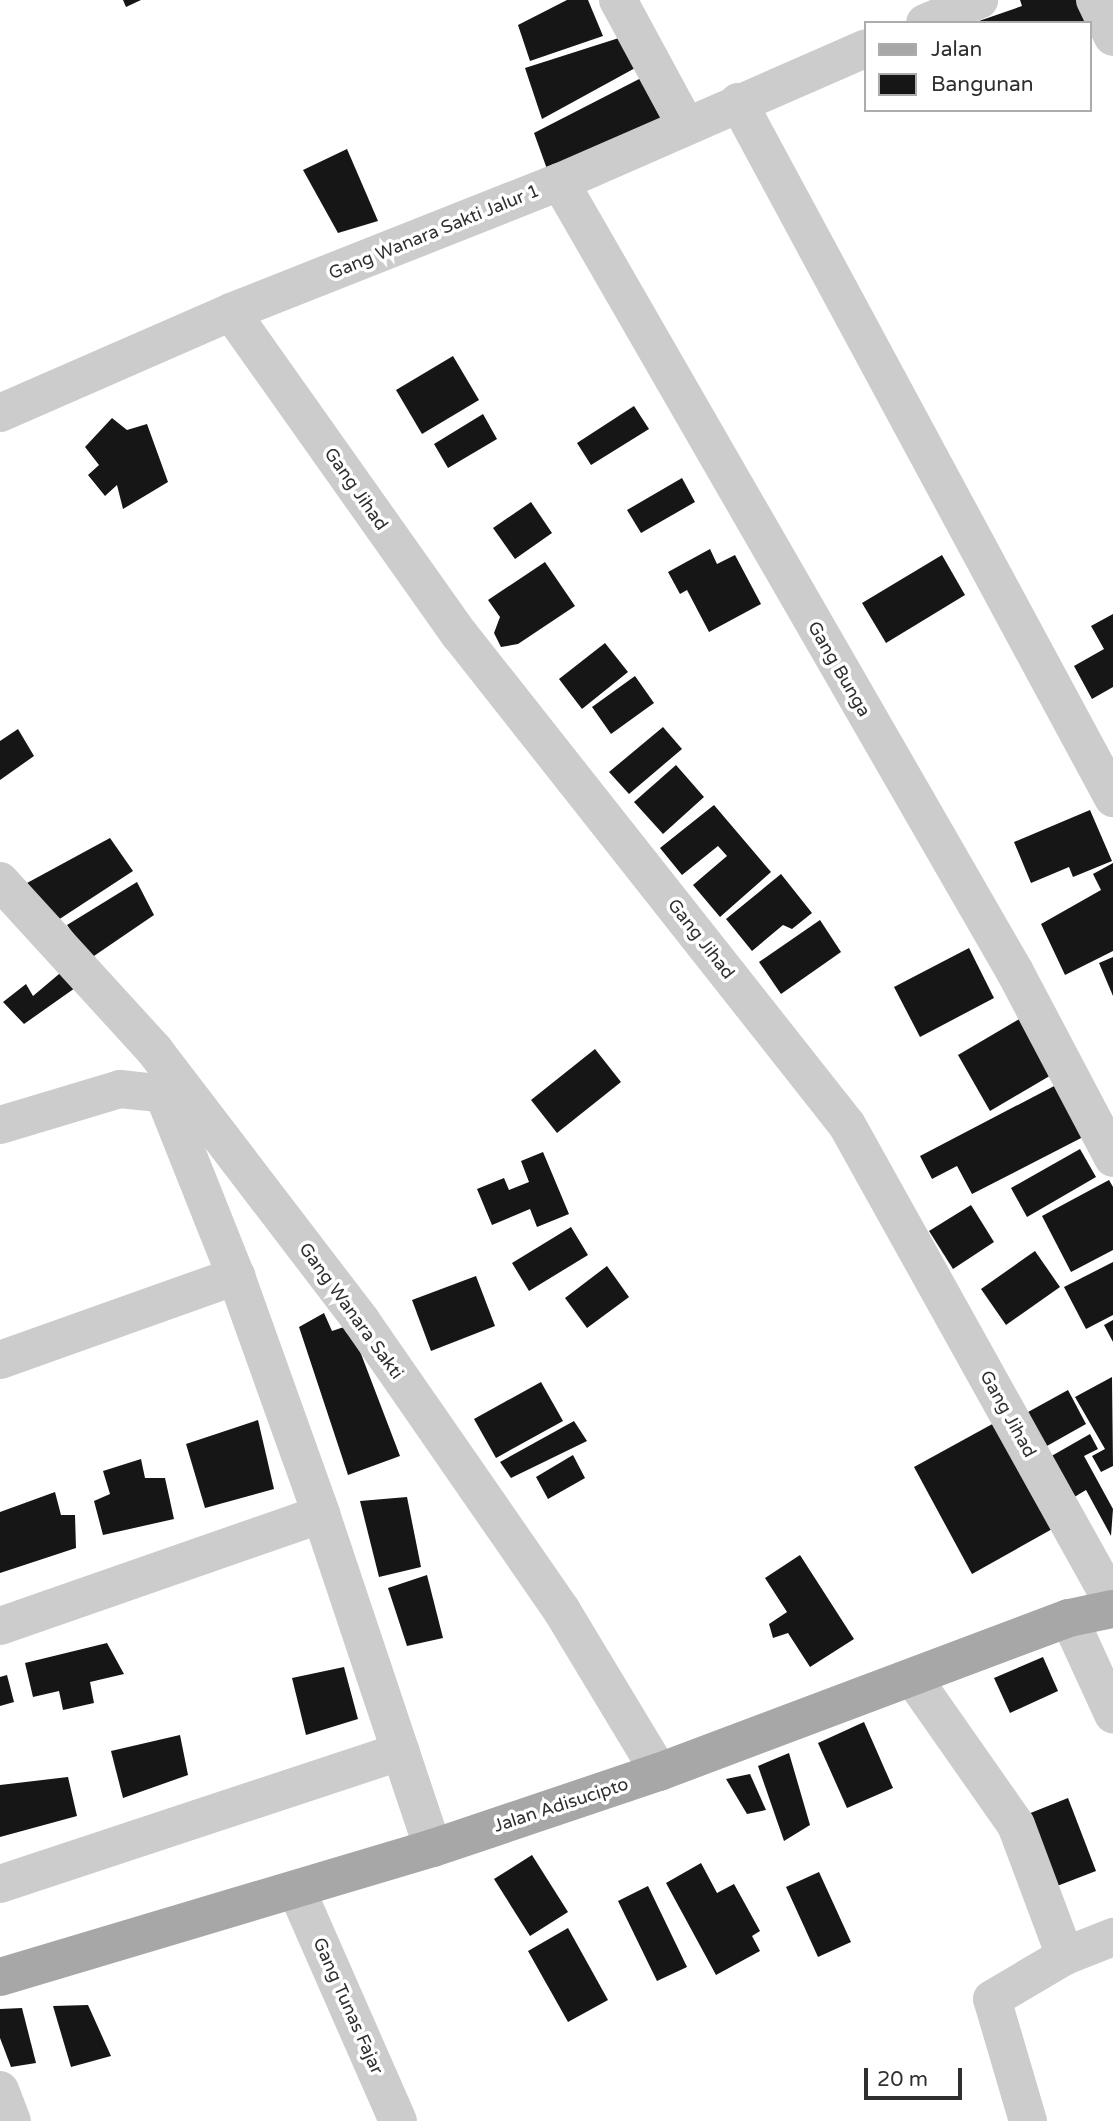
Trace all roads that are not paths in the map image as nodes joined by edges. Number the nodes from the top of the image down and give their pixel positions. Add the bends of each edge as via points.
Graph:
1 (618, 0) edge
2 (979, 0) edge
3 (1095, 0) edge
4 (930, 21) edge
5 (1113, 37) edge
6 (864, 49) edge
7 (738, 102) junction
8 (685, 124) junction
9 (560, 182) junction
10 (231, 313) junction
11 (0, 413) edge
12 (1113, 798) edge
13 (0, 881) edge
14 (0, 1125) edge
15 (1113, 1158) edge
16 (236, 1276) junction
17 (0, 1360) edge
18 (321, 1514) junction
19 (1113, 1603) edge
20 (1113, 1609) edge
21 (1069, 1618) junction
22 (0, 1626) edge
23 (912, 1678) junction
24 (1113, 1714) edge
25 (401, 1751) junction
26 (659, 1772) junction
27 (433, 1848) junction
28 (0, 1884) edge
29 (297, 1891) junction
30 (1113, 1937) edge
31 (1065, 1956) junction
32 (0, 1977) edge
33 (0, 2090) edge
34 (12, 2121) edge
35 (398, 2121) edge
36 (1028, 2121) edge

1 - 8 street
2 - 4 street
3 - 5 street
6 - 7 street, Gang Wanara Sakti Jalur 1
7 - 8 street, Gang Wanara Sakti Jalur 1
7 - 12 street
8 - 9 street, Gang Wanara Sakti Jalur 1
9 - 10 street, Gang Wanara Sakti Jalur 1
9 - 15 street, Gang Bunga via 1015,972
10 - 11 street, Gang Wanara Sakti Jalur 1
10 - 19 street, Gang Jihad via 460,635 847,1125
13 - 26 street, Gang Wanara Sakti via 163,1060 362,1322 562,1611
14 - 16 street via 120,1089 159,1093 171,1110
16 - 17 street
16 - 18 street
18 - 22 street
18 - 25 street
20 - 21 main road, Jalan Adisucipto
21 - 23 main road, Jalan Adisucipto
21 - 24 street
23 - 26 main road, Jalan Adisucipto
23 - 31 street via 1016,1825
25 - 27 street
25 - 28 street
26 - 27 main road, Jalan Adisucipto
27 - 29 main road, Jalan Adisucipto
29 - 32 main road, Jalan Adisucipto
29 - 35 street, Gang Tunas Fajar
30 - 31 street
31 - 36 street via 992,1999
33 - 34 street

